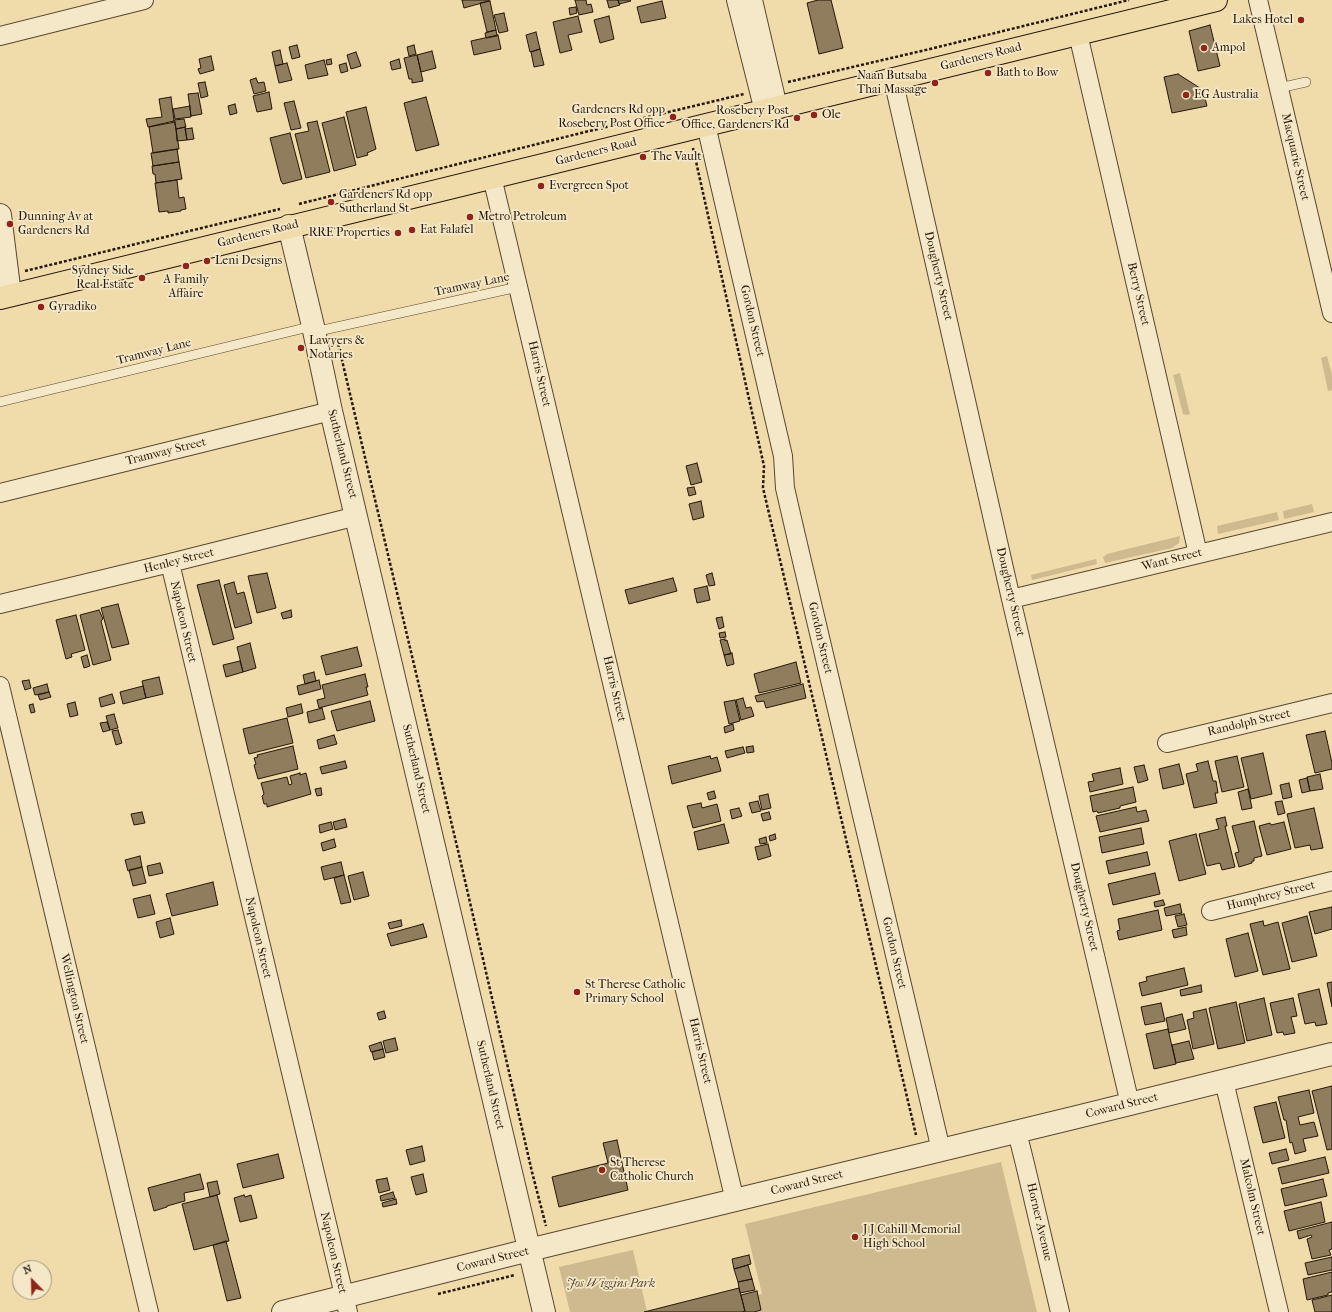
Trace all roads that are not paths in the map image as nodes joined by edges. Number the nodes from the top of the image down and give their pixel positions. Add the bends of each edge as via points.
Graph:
1 (144, 0) edge
2 (736, 0) edge
3 (753, 0) edge
4 (1216, 0) edge
5 (1258, 0) edge
6 (752, 29) junction
7 (1078, 34) junction
8 (0, 36) edge
9 (893, 79) junction
10 (1306, 82) dead end
11 (1279, 88) junction
12 (771, 109) junction
13 (706, 125) junction
14 (492, 177) junction
15 (289, 213) junction
16 (0, 215) edge
17 (518, 287) junction
18 (6, 289) edge
19 (1332, 313) edge
20 (320, 328) junction
21 (0, 402) edge
22 (331, 412) junction
23 (0, 493) edge
24 (357, 516) junction
25 (1332, 522) edge
26 (1198, 554) junction
27 (170, 563) junction
28 (1011, 599) junction
29 (0, 604) edge
30 (0, 686) edge
31 (1332, 703) edge
32 (1166, 743) dead end
33 (1332, 881) edge
34 (1211, 911) dead end
35 (1332, 1054) edge
36 (1224, 1081) junction
37 (1130, 1104) junction
38 (1017, 1132) junction
39 (941, 1150) junction
40 (735, 1201) junction
41 (529, 1250) junction
42 (346, 1305) edge
43 (149, 1312) edge
44 (283, 1312) edge
45 (544, 1312) edge
46 (1060, 1312) edge
47 (1279, 1312) edge

1 - 8 street
2 - 6 street
3 - 6 street
4 - 7 main road, Gardeners Road
5 - 11 street, Macquarie Street
6 - 12 street
7 - 9 main road, Gardeners Road
7 - 26 street, Berry Street
9 - 12 main road, Gardeners Road
9 - 28 street, Dougherty Street
10 - 11 lane
11 - 19 street, Macquarie Street
12 - 13 main road, Gardeners Road
13 - 14 main road, Gardeners Road
13 - 39 street, Gordon Street via 783,456 785,488 795,533
14 - 15 main road, Gardeners Road
14 - 17 street, Harris Street
15 - 18 main road, Gardeners Road
15 - 20 street, Sutherland Street
16 - 18 street
17 - 20 lane, Tramway Lane
17 - 40 street, Harris Street
20 - 21 lane, Tramway Lane
20 - 22 street, Sutherland Street
22 - 23 street, Tramway Street
22 - 24 street, Sutherland Street
24 - 27 street, Henley Street
24 - 41 street, Sutherland Street
25 - 26 street, Want Street
26 - 28 street, Want Street
27 - 29 street, Henley Street
27 - 42 street, Napoleon Street
28 - 37 street, Dougherty Street
30 - 43 street, Wellington Street
31 - 32 street, Randolph Street
33 - 34 street, Humphrey Street
35 - 36 street, Coward Street
36 - 37 street, Coward Street
36 - 47 street, Malcolm Street
37 - 38 street, Coward Street
38 - 39 street, Coward Street
38 - 46 street, Horner Avenue
39 - 40 street, Coward Street
40 - 41 street, Coward Street
41 - 42 street, Coward Street
41 - 45 street, Sutherland Street
42 - 44 street, Coward Street

